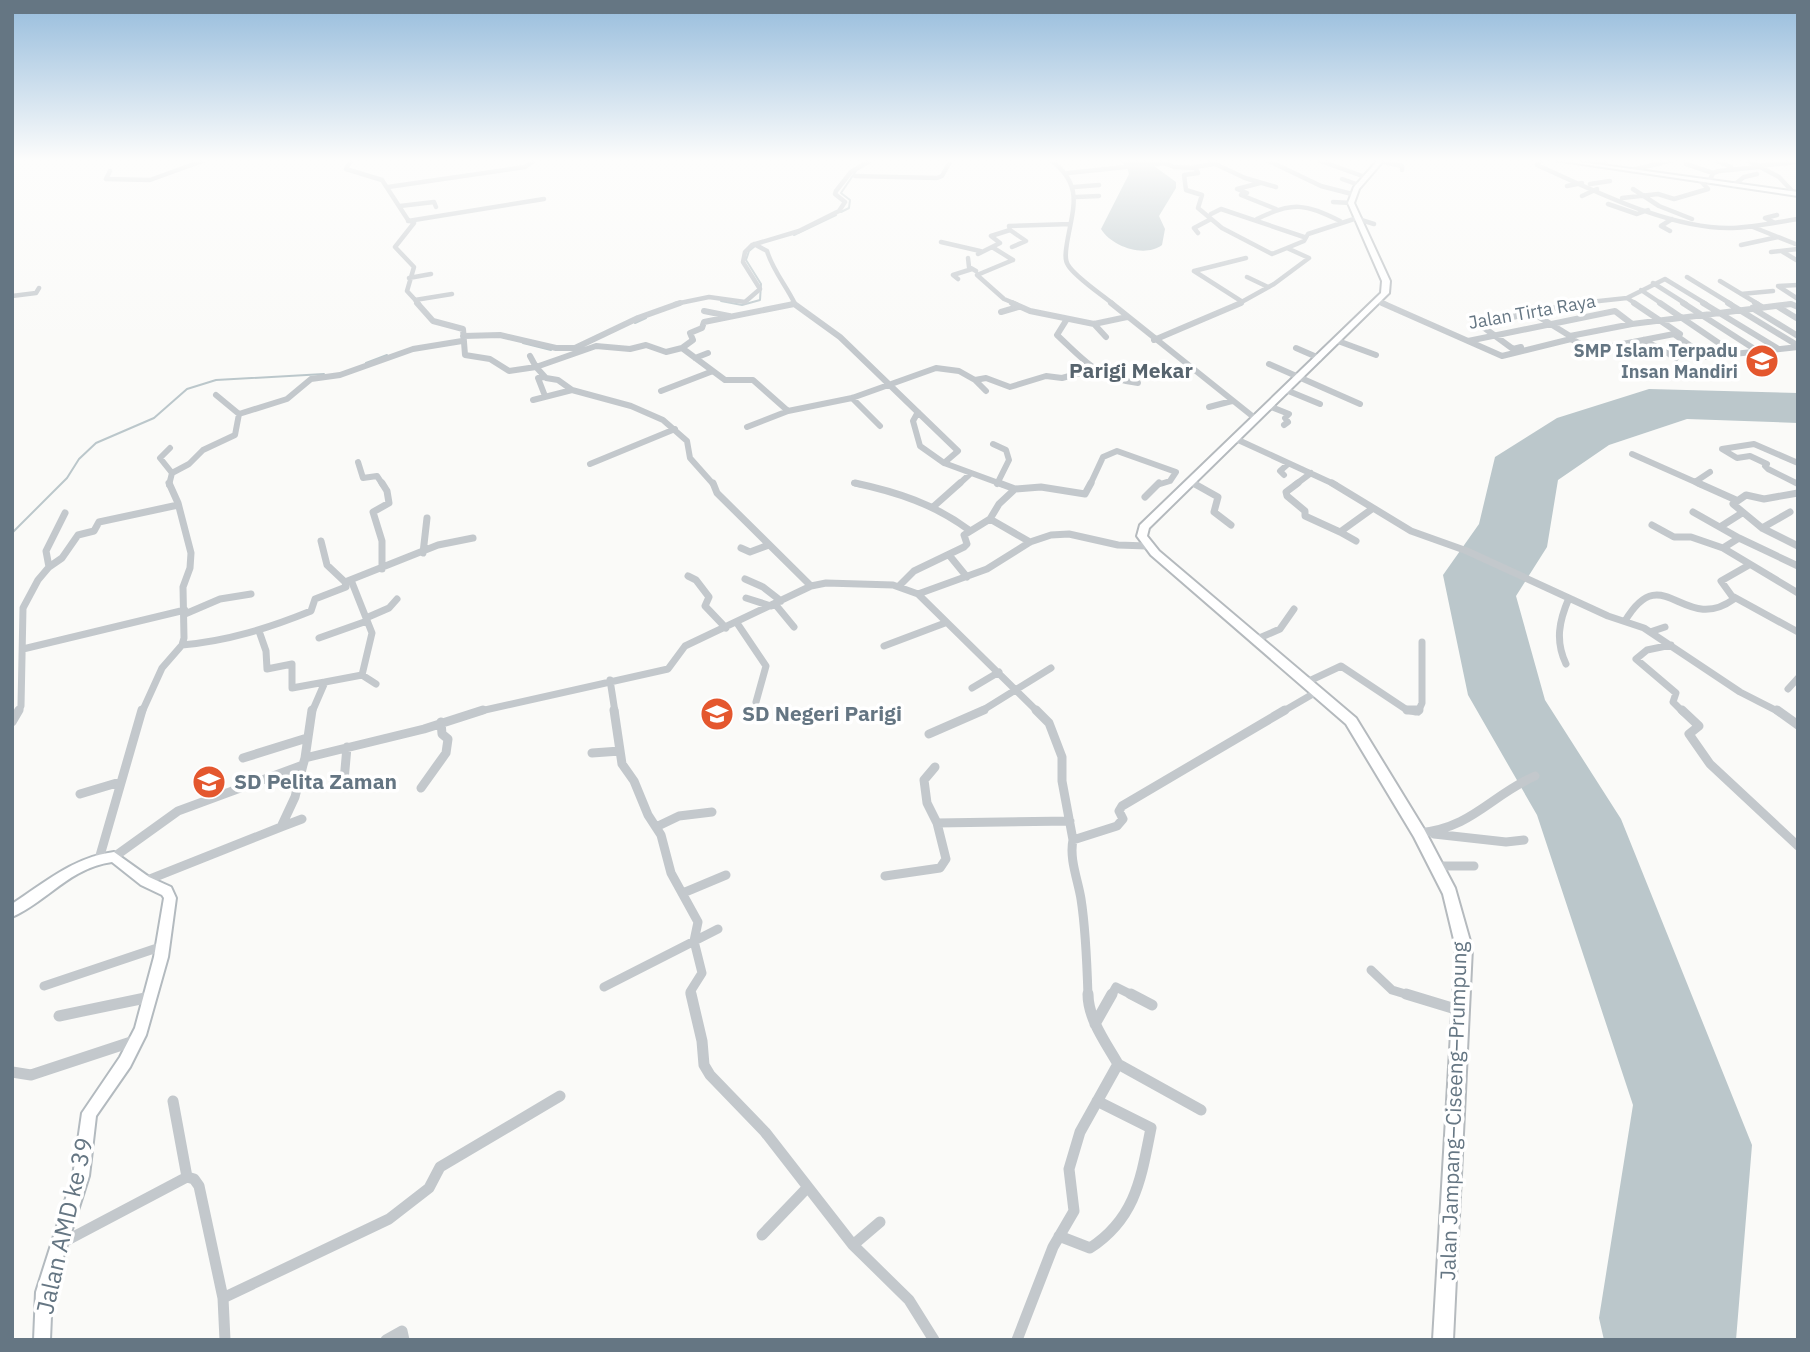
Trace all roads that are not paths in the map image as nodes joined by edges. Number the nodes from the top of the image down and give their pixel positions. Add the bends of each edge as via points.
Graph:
1 (412, 223) edge
2 (815, 223) edge
3 (1029, 223) edge
4 (1039, 223) edge
5 (1201, 223) edge
6 (1218, 223) edge
7 (1265, 223) edge
8 (1335, 223) edge
9 (1360, 223) edge
10 (1371, 223) edge
11 (1666, 223) edge
12 (1697, 223) edge
13 (1757, 223) edge
14 (1770, 223) edge
15 (1374, 224) dead end
16 (1070, 225) joint
17 (1762, 225) junction
18 (1753, 227) junction
19 (1010, 230) junction
20 (1670, 231) dead end
21 (1198, 233) dead end
22 (1304, 237) junction
23 (1778, 237) junction
24 (941, 242) dead end
25 (757, 245) junction
26 (1741, 245) dead end
27 (992, 247) junction
28 (1012, 247) dead end
29 (1798, 247) edge
30 (1287, 248) junction
31 (1782, 251) junction
32 (1771, 252) dead end
33 (968, 258) dead end
34 (1246, 258) dead end
35 (1798, 261) edge
36 (975, 271) junction
37 (430, 274) dead end
38 (1247, 277) dead end
39 (1687, 277) dead end
40 (409, 278) junction
41 (958, 279) dead end
42 (1720, 281) dead end
43 (1653, 283) junction
44 (1798, 285) edge
45 (1268, 287) junction
46 (39, 288) dead end
47 (1641, 290) junction
48 (1773, 291) dead end
49 (452, 294) dead end
50 (1741, 294) junction
51 (12, 296) edge
52 (1798, 296) edge
53 (1627, 298) junction
54 (415, 300) junction
55 (1241, 301) junction
56 (1378, 301) junction
57 (1602, 301) junction
58 (794, 304) junction
59 (1777, 306) junction
60 (1018, 307) junction
61 (1762, 307) junction
62 (1798, 307) edge
63 (1752, 308) junction
64 (1740, 310) junction
65 (704, 311) dead end
66 (1615, 311) junction
67 (1001, 312) dead end
68 (1531, 312) junction
69 (1718, 312) junction
70 (1699, 314) junction
71 (729, 316) junction
72 (1679, 316) junction
73 (1127, 317) junction
74 (1067, 319) junction
75 (1658, 319) junction
76 (1798, 319) edge
77 (1094, 324) junction
78 (1549, 324) junction
79 (1632, 324) junction
80 (1675, 331) junction
81 (1495, 336) junction
82 (1798, 336) edge
83 (1106, 337) dead end
84 (1570, 337) junction
85 (463, 339) junction
86 (1154, 340) junction
87 (1644, 340) junction
88 (1338, 341) junction
89 (1468, 341) junction
90 (1797, 346) edge
91 (682, 348) junction
92 (1296, 348) dead end
93 (1777, 348) junction
94 (1756, 350) junction
95 (1732, 352) junction
96 (708, 353) dead end
97 (1376, 355) dead end
98 (530, 356) dead end
99 (695, 358) junction
100 (1320, 358) junction
101 (1676, 358) dead end
102 (1269, 364) dead end
103 (536, 367) junction
104 (1095, 369) junction
105 (713, 371) junction
106 (541, 377) junction
107 (1299, 378) junction
108 (975, 380) junction
109 (529, 381) dead end
110 (1138, 383) dead end
111 (889, 386) junction
112 (572, 390) junction
113 (1286, 390) junction
114 (661, 391) dead end
115 (986, 391) dead end
116 (216, 395) dead end
117 (545, 396) junction
118 (852, 398) junction
119 (533, 400) dead end
120 (1231, 401) junction
121 (1320, 404) dead end
122 (1360, 404) dead end
123 (1269, 406) junction
124 (1209, 407) dead end
125 (788, 411) junction
126 (918, 412) junction
127 (239, 414) junction
128 (1256, 419) junction
129 (1284, 425) dead end
130 (747, 426) dead end
131 (880, 426) dead end
132 (675, 429) junction
133 (1236, 439) junction
134 (993, 444) dead end
135 (170, 448) dead end
136 (1632, 454) dead end
137 (358, 462) dead end
138 (944, 463) junction
139 (1798, 463) edge
140 (590, 464) dead end
141 (1288, 464) junction
142 (172, 472) junction
143 (1710, 472) dead end
144 (970, 474) junction
145 (1311, 474) junction
146 (1284, 475) dead end
147 (1193, 482) junction
148 (1695, 482) junction
149 (854, 483) dead end
150 (997, 484) junction
151 (1798, 484) edge
152 (1015, 489) junction
153 (1795, 496) edge
154 (1145, 497) dead end
155 (1736, 500) junction
156 (178, 505) junction
157 (933, 507) junction
158 (1372, 509) junction
159 (1693, 512) dead end
160 (1790, 512) dead end
161 (65, 513) dead end
162 (1742, 513) junction
163 (427, 518) dead end
164 (990, 519) junction
165 (1231, 525) dead end
166 (1652, 525) dead end
167 (1720, 527) junction
168 (1762, 528) junction
169 (969, 530) junction
170 (1339, 532) junction
171 (473, 538) dead end
172 (1739, 538) junction
173 (321, 541) dead end
174 (1356, 541) dead end
175 (1030, 542) junction
176 (769, 545) junction
177 (1147, 545) junction
178 (1798, 545) edge
179 (741, 548) dead end
180 (1723, 548) junction
181 (423, 553) junction
182 (949, 555) junction
183 (1749, 565) junction
184 (1798, 566) edge
185 (48, 567) junction
186 (382, 569) junction
187 (688, 576) dead end
188 (967, 577) junction
189 (745, 579) dead end
190 (348, 581) junction
191 (811, 586) junction
192 (899, 586) junction
193 (1798, 593) edge
194 (251, 594) dead end
195 (918, 594) junction
196 (1734, 597) junction
197 (746, 598) dead end
198 (1569, 598) junction
199 (397, 599) dead end
200 (776, 604) junction
201 (1294, 609) dead end
202 (185, 612) junction
203 (367, 620) junction
204 (1625, 621) junction
205 (737, 623) junction
206 (945, 623) junction
207 (794, 627) dead end
208 (1665, 627) dead end
209 (726, 628) junction
210 (259, 631) junction
211 (1650, 632) junction
212 (1798, 632) edge
213 (319, 638) dead end
214 (1256, 639) junction
215 (1422, 642) dead end
216 (183, 645) junction
217 (1671, 645) junction
218 (884, 646) dead end
219 (23, 649) junction
220 (1566, 663) dead end
221 (1051, 668) dead end
222 (999, 672) junction
223 (362, 675) junction
224 (1798, 678) edge
225 (610, 680) junction
226 (325, 682) junction
227 (1307, 682) junction
228 (376, 684) dead end
229 (972, 688) dead end
230 (1788, 689) dead end
231 (1017, 690) junction
232 (1318, 691) junction
233 (756, 702) dead end
234 (12, 722) edge
235 (441, 722) junction
236 (1798, 725) edge
237 (929, 734) dead end
238 (307, 738) junction
239 (347, 747) junction
240 (620, 751) junction
241 (592, 753) dead end
242 (243, 758) dead end
243 (304, 761) junction
244 (935, 767) dead end
245 (1535, 776) dead end
246 (344, 781) dead end
247 (120, 782) junction
248 (421, 788) dead end
249 (80, 794) dead end
250 (712, 812) dead end
251 (302, 819) dead end
252 (1070, 821) junction
253 (937, 823) junction
254 (281, 827) junction
255 (656, 827) junction
256 (1425, 833) junction
257 (1073, 840) junction
258 (1524, 840) dead end
259 (1798, 846) edge
260 (106, 858) junction
261 (1436, 866) junction
262 (1474, 866) dead end
263 (726, 874) dead end
264 (885, 876) dead end
265 (145, 881) junction
266 (683, 893) junction
267 (12, 911) edge
268 (718, 929) dead end
269 (694, 941) junction
270 (163, 946) junction
271 (1371, 970) dead end
272 (44, 986) dead end
273 (604, 987) dead end
274 (150, 997) junction
275 (1152, 1004) dead end
276 (1462, 1011) junction
277 (59, 1016) dead end
278 (1095, 1024) junction
279 (137, 1041) junction
280 (1118, 1064) junction
281 (12, 1072) edge
282 (560, 1096) dead end
283 (173, 1101) dead end
284 (1097, 1101) junction
285 (1201, 1110) dead end
286 (187, 1177) junction
287 (807, 1188) junction
288 (880, 1222) dead end
289 (762, 1235) dead end
290 (1059, 1236) junction
291 (60, 1244) junction
292 (853, 1245) junction
293 (223, 1298) junction
294 (42, 1340) edge
295 (225, 1340) edge
296 (386, 1340) edge
297 (404, 1340) edge
298 (934, 1340) edge
299 (1017, 1340) edge
300 (1443, 1340) edge

1 - 40 street via 395,247 414,267
2 - 25 street
3 - 19 street via 1009,226
4 - 16 street
5 - 21 street via 1194,228
6 - 30 street via 1272,254
7 - 22 street
8 - 22 street
9 - 56 main road via 1386,281 1385,293
10 - 15 street
11 - 20 street via 1661,226
12 - 18 street
13 - 17 street
14 - 17 street
16 - 73 street via 1066,262
17 - 18 street
18 - 23 street
19 - 27 street via 991,236 1000,243
19 - 28 street via 1026,241
22 - 30 street
23 - 26 street
23 - 29 street
24 - 27 street via 979,252
25 - 58 street via 767,251
25 - 85 street via 745,252 743,262 760,289 745,302 714,297 682,302 575,348 500,335
27 - 36 street via 1013,260
29 - 31 street
30 - 45 street via 1309,258
31 - 32 street
31 - 35 street
33 - 36 street
34 - 55 street via 1194,271
36 - 41 street via 954,274
36 - 60 street
37 - 40 street
38 - 45 street
39 - 64 street
40 - 54 street via 407,291
42 - 50 street
43 - 47 street
43 - 69 street via 1669,280
43 - 70 street
44 - 52 street via 1777,286
45 - 55 street
46 - 51 street via 38,292
47 - 53 street
47 - 72 street
48 - 50 street
49 - 54 street
50 - 61 street
53 - 57 street
53 - 75 street
54 - 85 street via 436,323 463,329
55 - 86 street
56 - 88 main road
56 - 89 street, Jalan Tirta Raya
57 - 66 street
57 - 68 street
58 - 71 street
58 - 111 street via 840,337
59 - 61 street
59 - 62 street
59 - 76 street
60 - 67 street
60 - 74 street
61 - 63 street
63 - 64 street
63 - 82 street
64 - 69 street
64 - 90 street
65 - 71 street
66 - 78 street, Jalan Tirta Raya
66 - 79 street, Jalan Tirta Raya
68 - 78 street
68 - 81 street via 1479,324
69 - 70 street
69 - 93 street
70 - 72 street
70 - 94 street
71 - 91 street via 701,323 702,328 690,333 692,340
72 - 75 street
72 - 95 street
73 - 77 street
73 - 86 street
74 - 77 street
74 - 104 street via 1057,335
75 - 79 street
75 - 80 street
77 - 83 street
78 - 81 street, Jalan Tirta Raya
78 - 84 street
79 - 84 street
80 - 84 street via 1590,348
80 - 95 street via 1709,355
81 - 84 street via 1513,349
81 - 89 street, Jalan Tirta Raya
85 - 103 street via 467,356 487,358 509,371
85 - 127 street via 312,379 287,400
86 - 120 street
87 - 89 street via 1592,350 1571,339 1502,356
87 - 90 street via 1674,334 1706,357
87 - 101 street
88 - 97 street
88 - 100 main road
90 - 93 street
91 - 99 street
91 - 103 street via 666,352 646,345 630,349 596,346
92 - 100 street
93 - 94 street
94 - 95 street
96 - 99 street
98 - 103 street
99 - 105 street
100 - 107 main road
102 - 107 street
103 - 106 street
104 - 108 street via 1010,387 986,378
104 - 110 street via 1119,383
105 - 114 street
105 - 125 street via 728,381 753,380
106 - 109 street
106 - 112 street via 558,380
106 - 117 street
107 - 113 main road
107 - 122 street
108 - 111 street via 956,369 936,368
108 - 115 street
111 - 118 street
111 - 126 street
112 - 117 street
112 - 132 street via 631,406
113 - 121 street
113 - 123 main road
116 - 127 street
117 - 119 street
118 - 125 street
118 - 131 street
120 - 124 street
120 - 128 street
123 - 128 main road
123 - 129 street via 1290,415 1284,418 1288,423
125 - 130 street
126 - 138 street via 913,421 920,446
126 - 138 street via 958,451
127 - 142 street via 235,435
128 - 133 main road
132 - 140 street
132 - 176 street via 687,441 690,458 713,482 717,494
133 - 141 street
133 - 147 main road
134 - 150 street via 1006,450 1009,460
135 - 142 street via 160,458
136 - 148 street
137 - 186 street via 363,478 377,477 387,491 389,503 373,512 382,541
138 - 144 street
139 - 151 street via 1754,444 1721,449 1737,458 1750,456
141 - 145 street
141 - 146 street via 1280,471
142 - 156 street via 169,485
143 - 148 street
144 - 150 street
144 - 157 street
145 - 158 street via 1353,494
145 - 170 street via 1286,496 1305,516
147 - 165 street via 1219,498 1214,512
147 - 177 main road via 1144,527
148 - 155 street
149 - 157 street via 889,489
150 - 152 street
152 - 154 street via 1086,493 1094,468 1108,453 1117,451 1176,472
152 - 164 street
153 - 155 street via 1761,499 1746,495
155 - 162 street via 1733,504
156 - 185 street via 99,522 94,531 78,535 62,558
156 - 202 street via 191,553 183,587
157 - 169 street
158 - 170 street
158 - 198 street via 1411,531
159 - 167 street
160 - 168 street
161 - 185 street via 46,551
162 - 167 street
162 - 168 street
163 - 181 street
164 - 169 street
164 - 175 street
166 - 180 street via 1672,537 1692,537
167 - 172 street
168 - 178 street
169 - 182 street via 964,535 966,546
170 - 174 street
171 - 181 street
172 - 180 street
172 - 184 street
173 - 190 street via 327,565
175 - 177 street via 1067,534 1118,545
175 - 188 street
176 - 179 street via 754,552
176 - 191 street
177 - 214 main road, Jalan Jampang–Ciseeng–Prumpung
180 - 183 street
181 - 186 street
182 - 188 street
182 - 192 street via 907,575
183 - 193 street
183 - 196 street via 1721,581
185 - 219 street via 23,608
186 - 190 street
187 - 209 street via 709,597 705,606
188 - 195 street
189 - 200 street via 763,587
190 - 203 street
190 - 210 street via 346,587 315,599 311,611
191 - 192 street
191 - 200 street
192 - 195 street
194 - 202 street
195 - 206 street
196 - 204 street via 1718,611 1708,612 1651,594 1636,603
196 - 212 street
197 - 200 street
198 - 204 street
198 - 220 street via 1557,640
199 - 203 street
200 - 205 street
200 - 207 street
201 - 214 street via 1280,629
202 - 216 street
202 - 219 street
203 - 213 street
203 - 223 street via 372,640
204 - 211 street
205 - 209 street
205 - 233 street via 766,666
206 - 218 street
206 - 222 street
208 - 211 street
209 - 225 street via 685,646 668,669
210 - 216 street via 222,642
210 - 226 street via 267,669 292,664 292,688
211 - 217 street
214 - 227 main road, Jalan Jampang–Ciseeng–Prumpung
215 - 227 street via 1418,712 1407,710 1341,666
216 - 247 street via 150,687
217 - 236 street via 1740,692 1772,702
217 - 259 street via 1647,650 1636,659 1676,693 1673,702 1699,726 1689,734 1710,765
219 - 234 street via 21,706
221 - 231 street
222 - 229 street
222 - 231 street
223 - 226 street
223 - 228 street
224 - 230 street
225 - 235 street
225 - 240 street
226 - 238 street via 310,715
227 - 232 main road, Jalan Jampang–Ciseeng–Prumpung
231 - 237 street
231 - 252 street via 1052,729 1062,757
232 - 256 main road, Jalan Jampang–Ciseeng–Prumpung via 1351,721
232 - 257 street via 1122,806 1117,826
235 - 239 street
235 - 248 street via 447,749
238 - 242 street
238 - 243 street
239 - 243 street
239 - 246 street
240 - 241 street
240 - 255 street via 622,764
243 - 254 street
243 - 260 street via 187,807
244 - 253 street via 924,780 927,803
245 - 256 street via 1514,784 1466,823
247 - 249 street
247 - 260 street
250 - 255 street via 679,816
251 - 254 street
252 - 253 street
252 - 257 street
253 - 264 street via 945,865
254 - 265 street
255 - 266 street via 671,873
256 - 258 street
256 - 261 main road, Jalan Jampang–Ciseeng–Prumpung
257 - 278 street via 1087,952 1088,1005
260 - 265 street, Jalan AMD ke 39
260 - 267 street via 82,866
261 - 262 street
261 - 276 main road, Jalan Jampang–Ciseeng–Prumpung via 1450,893 1462,938
263 - 266 street
265 - 270 street, Jalan AMD ke 39 via 169,895
266 - 269 street via 699,926
268 - 269 street
269 - 273 street
269 - 287 street via 702,973 690,992 704,1065 765,1132
270 - 272 street
270 - 274 street, Jalan AMD ke 39
271 - 276 street via 1392,990
274 - 277 street
274 - 279 street, Jalan AMD ke 39
275 - 278 street via 1116,987
276 - 300 main road, Jalan Jampang–Ciseeng–Prumpung
278 - 280 street
279 - 281 street via 31,1075
279 - 291 street, Jalan AMD ke 39 via 89,1113 81,1176
280 - 284 street
280 - 285 street
282 - 293 street via 440,1167 429,1188 389,1219
283 - 286 street
284 - 290 street via 1084,1121 1072,1156 1069,1175 1074,1211
284 - 290 street via 1151,1128 1134,1203 1121,1224 1090,1248
286 - 291 street
286 - 293 street via 199,1186
287 - 289 street
287 - 292 street
288 - 292 street
290 - 299 street
291 - 294 street, Jalan AMD ke 39 via 44,1292
292 - 298 street via 909,1300
293 - 295 street
296 - 297 street via 402,1331

